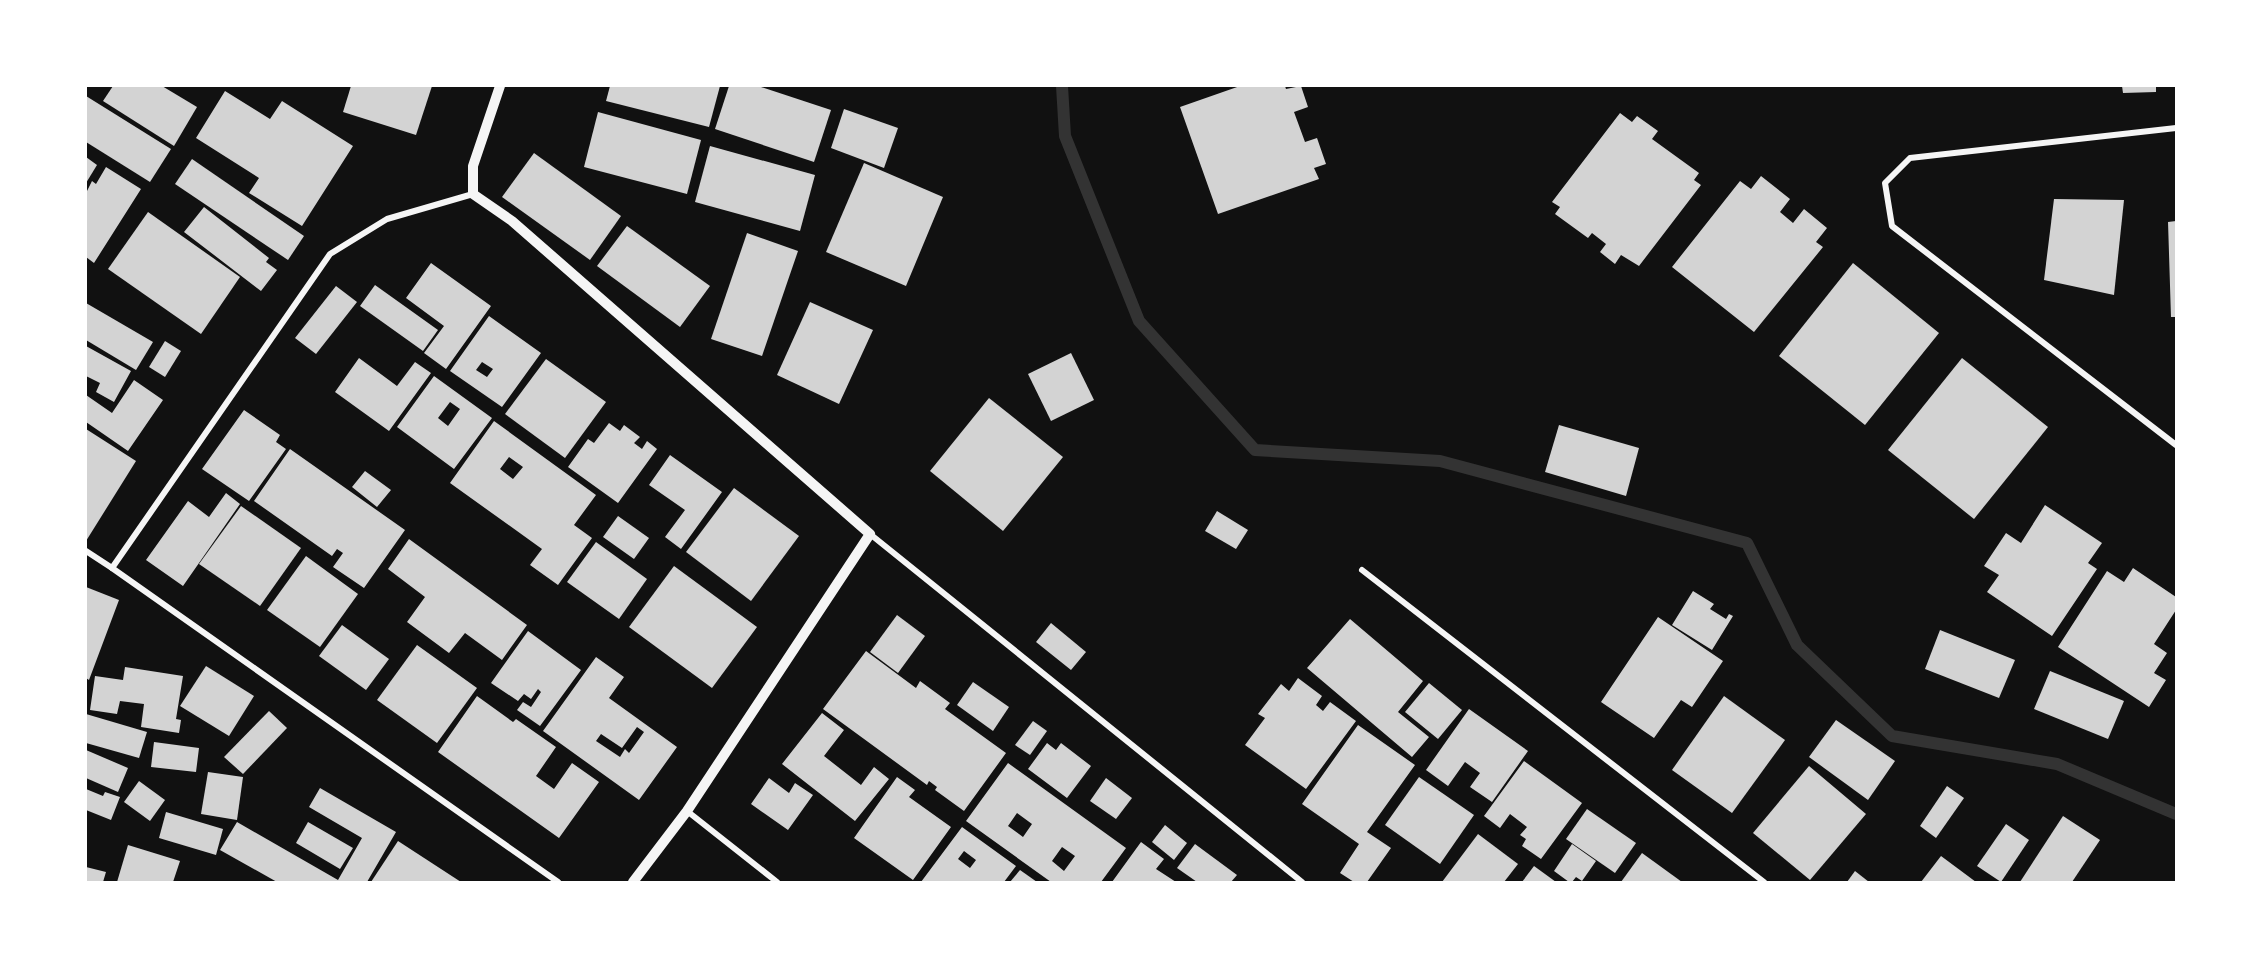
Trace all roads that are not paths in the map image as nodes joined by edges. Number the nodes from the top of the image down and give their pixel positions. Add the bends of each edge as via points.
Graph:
1 (500, 86) edge
2 (2176, 128) edge
3 (473, 194) junction
4 (2176, 445) edge
5 (870, 534) junction
6 (86, 551) edge
7 (112, 567) junction
8 (1362, 570) dead end
9 (687, 811) junction
10 (558, 882) edge
11 (633, 882) edge
12 (777, 882) edge
13 (1302, 882) edge
14 (1764, 882) edge

1 - 3 street via 473,166
2 - 4 street via 1910,158 1885,183 1892,226
3 - 5 street via 512,221
3 - 7 street via 387,219 330,254
5 - 9 street
5 - 13 street
6 - 7 street
7 - 10 street
8 - 14 street
9 - 11 street
9 - 12 street

